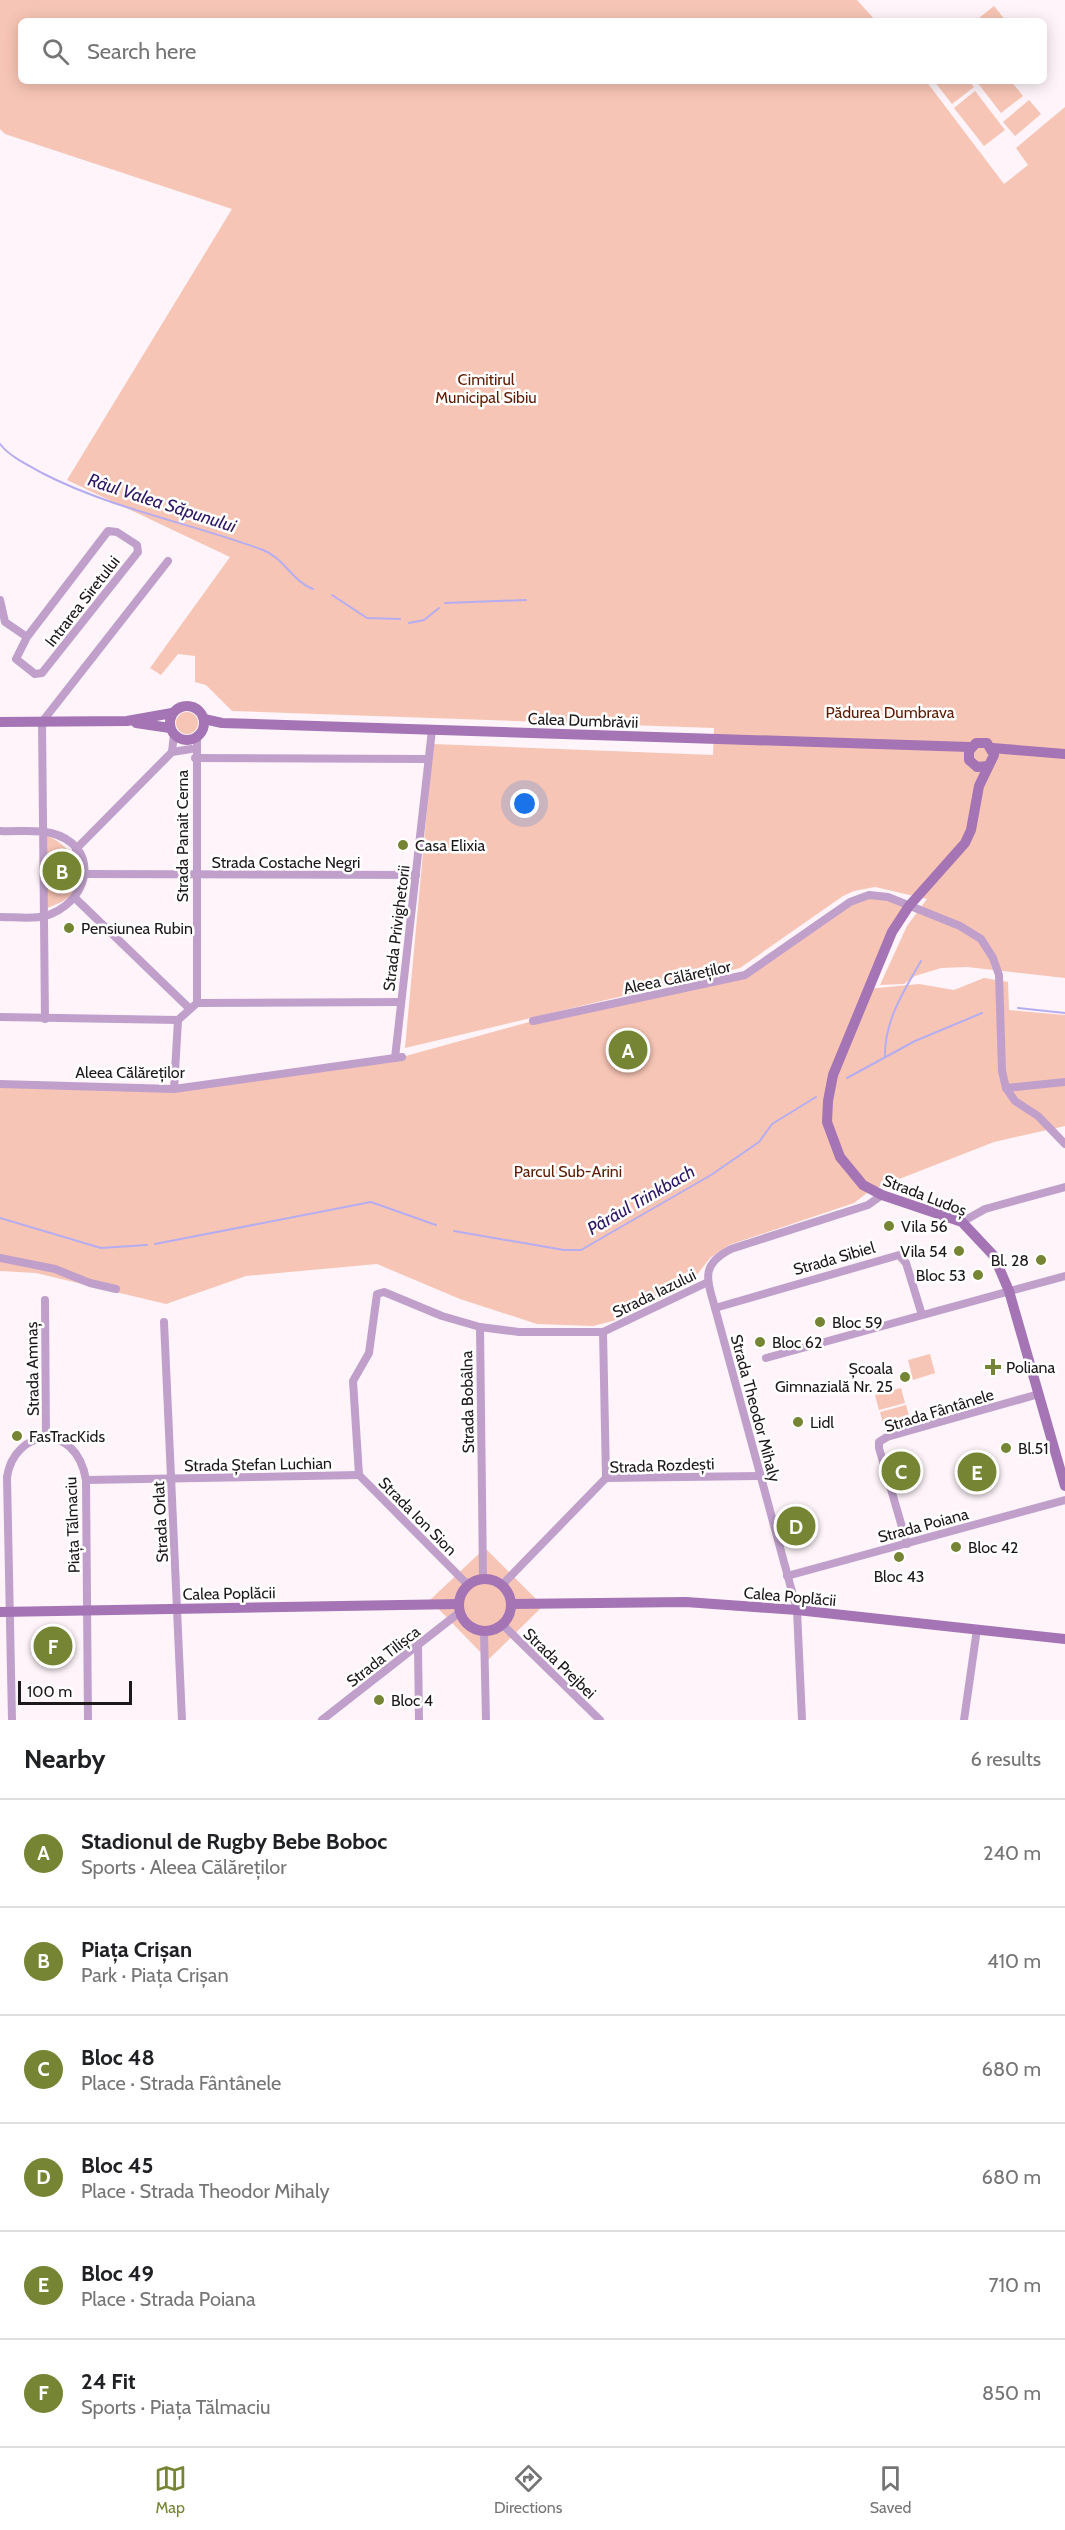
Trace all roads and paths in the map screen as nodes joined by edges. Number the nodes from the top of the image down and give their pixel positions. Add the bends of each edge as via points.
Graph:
1 (168, 561) dead end
2 (0, 600) edge
3 (27, 637) junction
4 (172, 713) junction
5 (126, 721) junction
6 (0, 722) edge
7 (42, 722) junction
8 (201, 728) junction
9 (432, 730) junction
10 (172, 731) junction
11 (191, 750) junction
12 (172, 752) junction
13 (1065, 754) edge
14 (971, 757) junction
15 (991, 757) junction
16 (428, 759) junction
17 (979, 786) junction
18 (0, 831) edge
19 (42, 831) junction
20 (76, 849) junction
21 (85, 874) junction
22 (416, 875) junction
23 (196, 876) junction
24 (75, 898) junction
25 (909, 906) junction
26 (43, 916) junction
27 (0, 917) edge
28 (400, 1002) junction
29 (197, 1003) junction
30 (190, 1009) junction
31 (0, 1017) edge
32 (45, 1019) junction
33 (178, 1020) junction
34 (533, 1022) dead end
35 (399, 1058) joint
36 (1065, 1082) edge
37 (0, 1084) edge
38 (1006, 1088) junction
39 (174, 1089) junction
40 (1065, 1144) edge
41 (1065, 1187) edge
42 (882, 1195) junction
43 (962, 1222) junction
44 (0, 1258) edge
45 (1065, 1275) edge
46 (708, 1282) junction
47 (116, 1289) dead end
48 (1009, 1291) junction
49 (384, 1292) joint
50 (45, 1300) dead end
51 (715, 1308) junction
52 (921, 1316) junction
53 (164, 1322) dead end
54 (480, 1327) junction
55 (603, 1332) junction
56 (766, 1358) dead end
57 (1039, 1394) junction
58 (46, 1439) junction
59 (359, 1475) junction
60 (759, 1476) junction
61 (4, 1477) edge
62 (606, 1478) junction
63 (171, 1479) junction
64 (86, 1480) junction
65 (1065, 1486) edge
66 (1065, 1500) edge
67 (908, 1544) junction
68 (787, 1576) junction
69 (483, 1579) junction
70 (468, 1585) junction
71 (502, 1585) junction
72 (511, 1604) junction
73 (460, 1608) junction
74 (179, 1609) junction
75 (797, 1610) junction
76 (88, 1611) junction
77 (5, 1612) edge
78 (502, 1624) junction
79 (977, 1629) junction
80 (484, 1631) junction
81 (1065, 1639) edge
82 (418, 1646) junction
83 (12, 1720) edge
84 (88, 1720) edge
85 (182, 1720) edge
86 (322, 1720) edge
87 (419, 1720) edge
88 (486, 1720) edge
89 (600, 1720) edge
90 (802, 1720) edge
91 (964, 1720) edge

1 - 7 street
2 - 3 street, Intrarea Siretului via 5,622
3 - 3 street, Intrarea Siretului via 108,531 117,532 137,545 138,552 42,673 35,674 16,658
4 - 5 main road
4 - 8 main road via 190,706 200,711
4 - 10 main road
5 - 7 main road
5 - 10 main road
6 - 7 main road
7 - 19 street
8 - 9 main road, Calea Dumbrăvii via 222,723
8 - 11 main road, Calea Dumbrăvii
9 - 14 main road, Calea Dumbrăvii via 943,748
9 - 16 street, Strada Privighetorii
10 - 11 main road
10 - 12 street
11 - 12 street
11 - 16 street
11 - 23 street, Strada Panait Cerna
12 - 20 street
13 - 15 main road via 1015,751
14 - 15 main road via 981,768
14 - 15 main road via 980,742
14 - 17 main road, Strada Ludoș
15 - 17 main road, Strada Ludoș
16 - 22 street, Strada Privighetorii
17 - 25 main road, Strada Ludoș via 965,843
18 - 19 street
19 - 20 street via 62,837
19 - 26 street
20 - 21 street
21 - 23 street, Strada Costache Negri
21 - 24 street
22 - 23 street, Strada Costache Negri
22 - 28 street, Strada Privighetorii
23 - 29 street, Strada Panait Cerna
24 - 26 street
24 - 30 street
25 - 34 street, Aleea Călăreților via 888,897 862,896 745,975
25 - 38 street, Aleea Călăreților via 970,931 989,950 999,979
25 - 42 main road, Strada Ludoș via 892,932 862,1000 833,1075 827,1106 830,1136 845,1165 863,1185
26 - 27 street
26 - 32 street
28 - 29 street
28 - 35 street, Strada Privighetorii
29 - 30 street
30 - 33 street
31 - 32 street
32 - 33 street
33 - 39 street
35 - 39 street, Aleea Călăreților
36 - 38 street
37 - 39 street, Aleea Călăreților
38 - 40 street via 1015,1101 1038,1116
41 - 43 street via 985,1209
42 - 43 main road, Strada Ludoș
42 - 46 street, Strada Iazului via 868,1205 731,1249 711,1262
43 - 48 main road, Strada Ludoș via 994,1256
44 - 47 street via 56,1269
45 - 48 street
46 - 51 street, Strada Theodor Mihaly
46 - 55 street, Strada Iazului
48 - 52 street
48 - 57 main road, Strada Ludoș
49 - 54 street, Strada Bobâlna via 432,1313
49 - 59 street, Strada Ion Sion via 376,1297 369,1353 353,1382
50 - 58 street, Strada Amnaș
51 - 52 street, Strada Sibiel via 899,1255 906,1263
51 - 60 street, Strada Theodor Mihaly
52 - 56 street
53 - 63 street, Strada Orlat
54 - 55 street, Strada Iazului via 519,1332
54 - 69 street, Strada Bobâlna
55 - 62 street
57 - 65 main road, Strada Ludoș
57 - 67 street, Strada Fântânele via 879,1442
58 - 61 street via 21,1450
58 - 64 street, Piața Tălmaciu via 61,1440 73,1448 82,1462
59 - 63 street, Strada Ștefan Luchian
59 - 70 street, Strada Ion Sion
60 - 62 street, Strada Rozdești
60 - 68 street, Strada Theodor Mihaly
61 - 77 street
62 - 71 street, Strada Rozdești
63 - 64 street, Strada Ștefan Luchian
63 - 74 street, Strada Orlat
64 - 76 street, Piața Tălmaciu
66 - 67 street, Strada Poiana
67 - 68 street, Strada Poiana
68 - 75 street, Strada Theodor Mihaly
69 - 70 main road
69 - 71 main road
70 - 73 main road
71 - 72 main road
72 - 75 main road, Calea Poplăcii via 659,1602
72 - 78 main road
73 - 74 main road, Calea Poplăcii
73 - 80 main road via 467,1624
73 - 82 street, Strada Tilișca
74 - 76 main road, Calea Poplăcii
74 - 85 street, Strada Orlat
75 - 79 main road, Calea Poplăcii
75 - 90 street, Strada Theodor Mihaly
76 - 77 main road, Calea Poplăcii
76 - 84 street, Piața Tălmaciu
77 - 83 street
78 - 80 main road
78 - 89 street, Strada Prejbei
79 - 81 main road, Calea Poplăcii
79 - 91 street
80 - 88 street
82 - 86 street, Strada Tilișca
82 - 87 street

